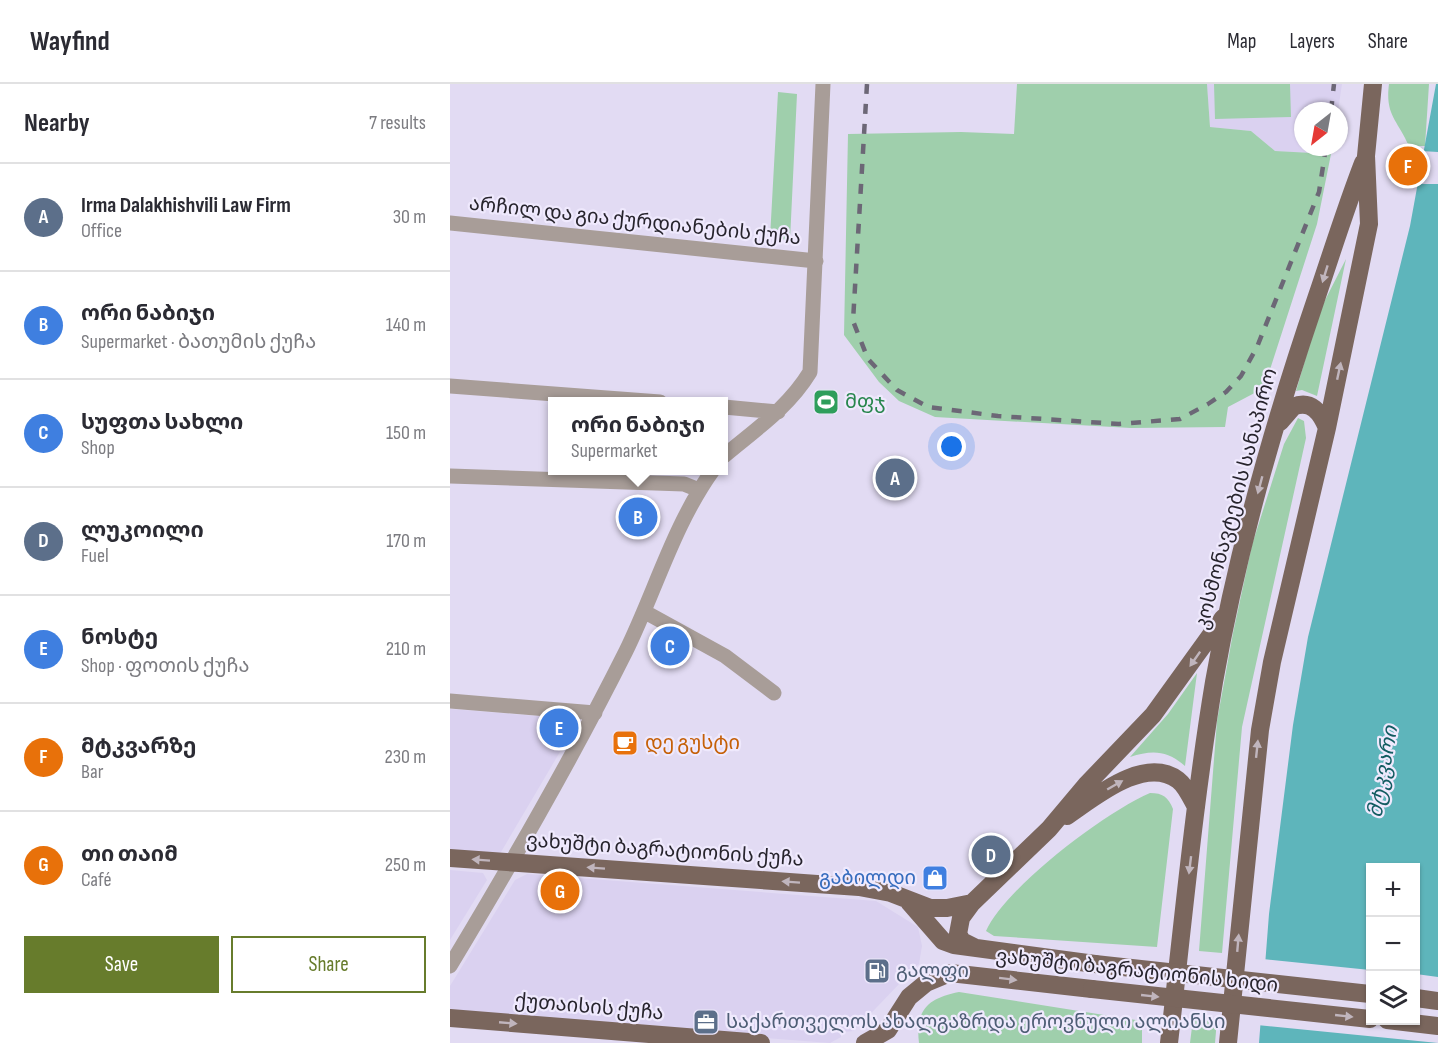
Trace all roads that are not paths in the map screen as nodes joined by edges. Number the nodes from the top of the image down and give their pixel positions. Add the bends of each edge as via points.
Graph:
1 (824, 84) edge
2 (1373, 84) edge
3 (1366, 156) junction
4 (450, 223) edge
5 (816, 261) junction
6 (450, 386) edge
7 (594, 397) edge
8 (728, 407) edge
9 (778, 412) junction
10 (1327, 428) junction
11 (1275, 429) junction
12 (728, 452) edge
13 (710, 475) edge
14 (450, 476) edge
15 (699, 490) junction
16 (1228, 611) junction
17 (645, 612) junction
18 (774, 693) dead end
19 (450, 701) edge
20 (595, 713) junction
21 (1197, 807) junction
22 (1049, 829) junction
23 (450, 858) edge
24 (512, 862) junction
25 (909, 902) junction
26 (972, 903) junction
27 (976, 948) junction
28 (450, 966) edge
29 (1366, 993) edge
30 (1420, 999) edge
31 (1438, 1001) edge
32 (450, 1018) edge
33 (1366, 1018) edge
34 (1420, 1024) edge
35 (1438, 1026) edge
36 (890, 1036) edge
37 (761, 1043) edge
38 (865, 1043) edge
39 (1169, 1043) edge
40 (1228, 1043) edge

1 - 5 street
2 - 3 main road, კოსმონავტების სანაპირო
10 -> 3 main road, კოსმონავტების სანაპირო via 1369,224
3 -> 11 main road, კოსმონავტების სანაპირო via 1342,218
4 - 5 street, არჩილ და გია ქურდიანების ქუჩა
5 - 9 street via 810,372
6 - 7 street
8 - 9 street
9 - 12 street
10 - 11 main road via 1319,412 1299,404
40 -> 10 main road, კოსმონავტების სანაპირო via 1260,730 1272,662
11 -> 16 main road, კოსმონავტების სანაპირო
13 - 15 street
14 - 15 street via 684,484
15 - 17 street
16 - 21 main road, კოსმონავტების სანაპირო
16 -> 22 main road via 1170,695
17 - 18 street via 725,656
17 - 20 street
19 - 20 street
20 - 24 street
22 -> 21 main road via 1107,789 1136,775 1170,776 1185,788
21 -> 39 main road, კოსმონავტების სანაპირო
22 - 26 main road
24 -> 23 main road, ვახუშტი ბაგრატიონის ქუჩა
25 -> 24 main road, ვახუშტი ბაგრატიონის ქუჩა via 877,889 859,887
24 - 28 street
25 - 26 main road, ვახუშტი ბაგრატიონის ქუჩა via 938,908
25 - 27 main road, ვახუშტი ბაგრატიონის ქუჩა via 944,941
26 - 27 main road via 961,918 958,934 962,941
27 - 29 main road, ვახუშტი ბაგრატიონის ხიდი, bridge
30 - 31 main road
32 -> 37 main road, ქუთაისის ქუჩა
36 -> 33 main road, ვახუშტი ბაგრატიონის ხიდი, bridge via 909,997 926,983 950,973
34 - 35 main road
36 - 38 main road

